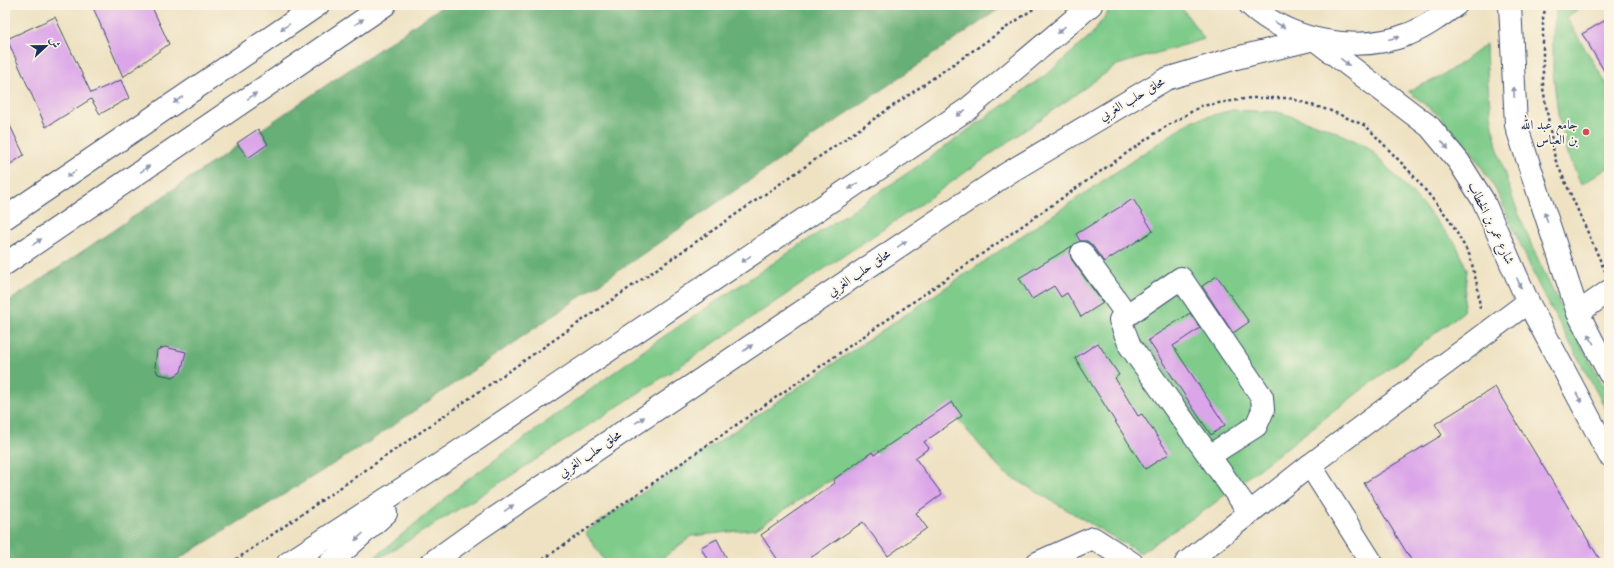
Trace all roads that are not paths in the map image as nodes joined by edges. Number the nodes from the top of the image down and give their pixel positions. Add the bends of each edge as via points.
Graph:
1 (318, 5) edge
2 (385, 5) edge
3 (1091, 5) edge
4 (1250, 5) edge
5 (1456, 5) edge
6 (1510, 5) edge
7 (1314, 39) junction
8 (5, 218) edge
9 (1082, 253) dead end
10 (5, 264) edge
11 (1607, 282) edge
12 (1528, 302) junction
13 (1578, 313) junction
14 (1127, 315) junction
15 (1608, 369) edge
16 (1609, 455) edge
17 (1209, 456) junction
18 (440, 464) junction
19 (1310, 466) junction
20 (1250, 513) junction
21 (480, 528) junction
22 (288, 563) edge
23 (330, 563) edge
24 (421, 563) edge
25 (431, 563) edge
26 (1037, 563) edge
27 (1132, 563) edge
28 (1186, 563) edge
29 (1372, 563) edge

1 -> 8 main road
10 -> 2 main road
3 -> 18 main road via 970,108
4 -> 7 main road via 1284,28
7 -> 5 main road via 1345,44 1377,42 1408,34 1436,20
13 -> 6 main road via 1516,125
7 -> 12 main road, شارع عمر بن الخطاب via 1430,127 1459,162 1483,200
21 -> 7 main road, محلق حلب الغربي via 1008,173 1166,78
9 - 14 main road
11 - 13 main road
12 -> 16 main road, شارع عمر بن الخطاب
12 - 19 main road
15 -> 13 main road
14 - 17 main road via 1120,320 1130,346
14 - 17 main road via 1181,278 1262,397 1263,410 1256,426
17 - 20 main road
18 - 22 main road
18 -> 23 main road
19 - 20 main road
19 - 29 main road
20 - 28 main road
21 - 24 main road
21 - 25 main road, محلق حلب الغربي
26 - 27 main road via 1093,538

